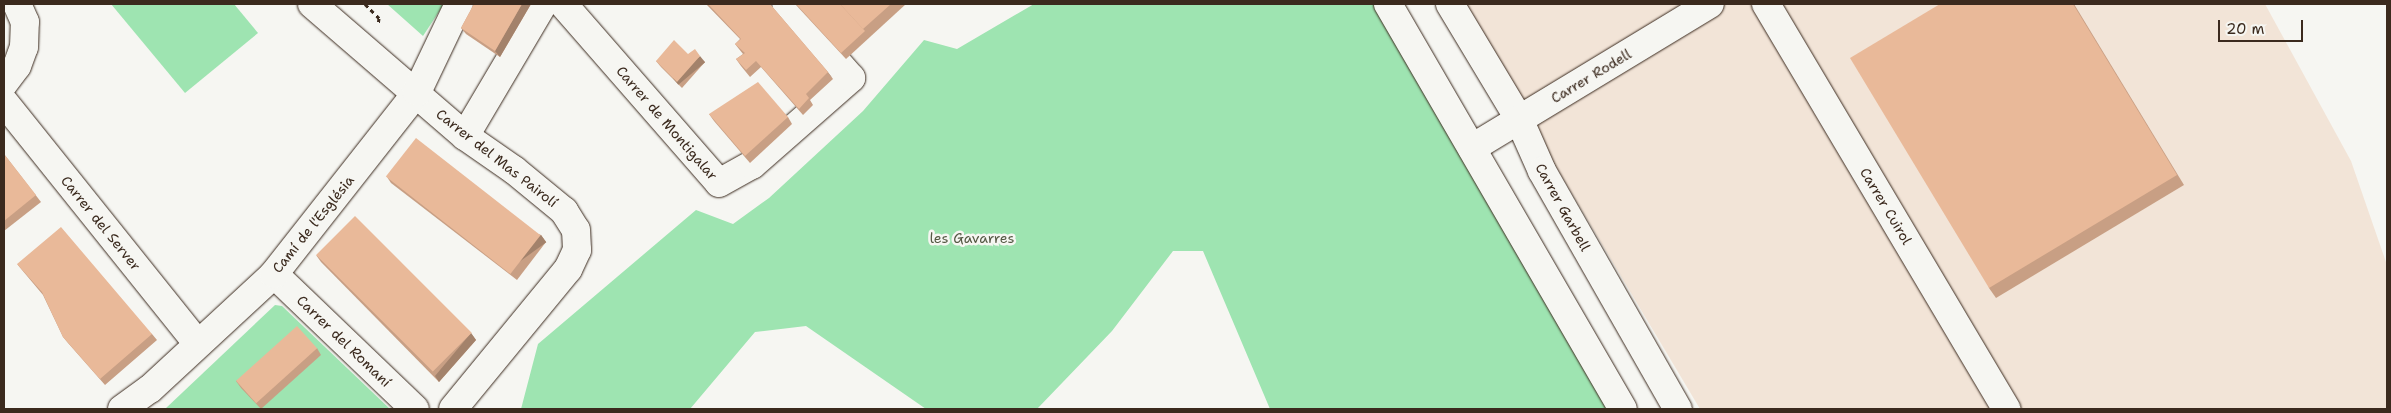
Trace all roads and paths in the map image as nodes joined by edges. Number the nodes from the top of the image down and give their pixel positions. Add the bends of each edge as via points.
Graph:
1 (17, 4) edge
2 (312, 4) edge
3 (459, 4) edge
4 (543, 4) edge
5 (563, 4) edge
6 (786, 4) edge
7 (1388, 4) edge
8 (1450, 4) edge
9 (1710, 4) edge
10 (1766, 4) edge
11 (4, 83) edge
12 (417, 92) junction
13 (4, 102) edge
14 (1519, 119) junction
15 (465, 136) junction
16 (1472, 148) junction
17 (274, 274) junction
18 (198, 344) junction
19 (122, 409) edge
20 (415, 409) edge
21 (454, 409) edge
22 (1623, 409) edge
23 (1678, 409) edge
24 (2006, 409) edge

1 - 11 street via 25,22 24,48 17,66
2 - 12 street, Carrer del Mas Pairolí
3 - 12 street, Camí de l'Església
4 - 15 street
5 - 6 street, Carrer de Montigalar via 718,183 752,165 851,78
7 - 16 street
8 - 14 street, Carrer Garbell
9 - 14 street, Carrer Rodell
10 - 24 street, Carrer Cuirol
12 - 15 street, Carrer del Mas Pairolí
12 - 17 street, Camí de l'Església
13 - 18 street, Carrer del Server
14 - 16 street, Carrer Rodell
14 - 23 street, Carrer Garbell via 1542,171
15 - 21 street, Carrer del Mas Pairolí via 564,211 576,230 577,250 557,283
16 - 22 street
17 - 18 street, Camí de l'Església
17 - 20 street, Carrer del Romaní
18 - 19 street, Camí de l'Església

